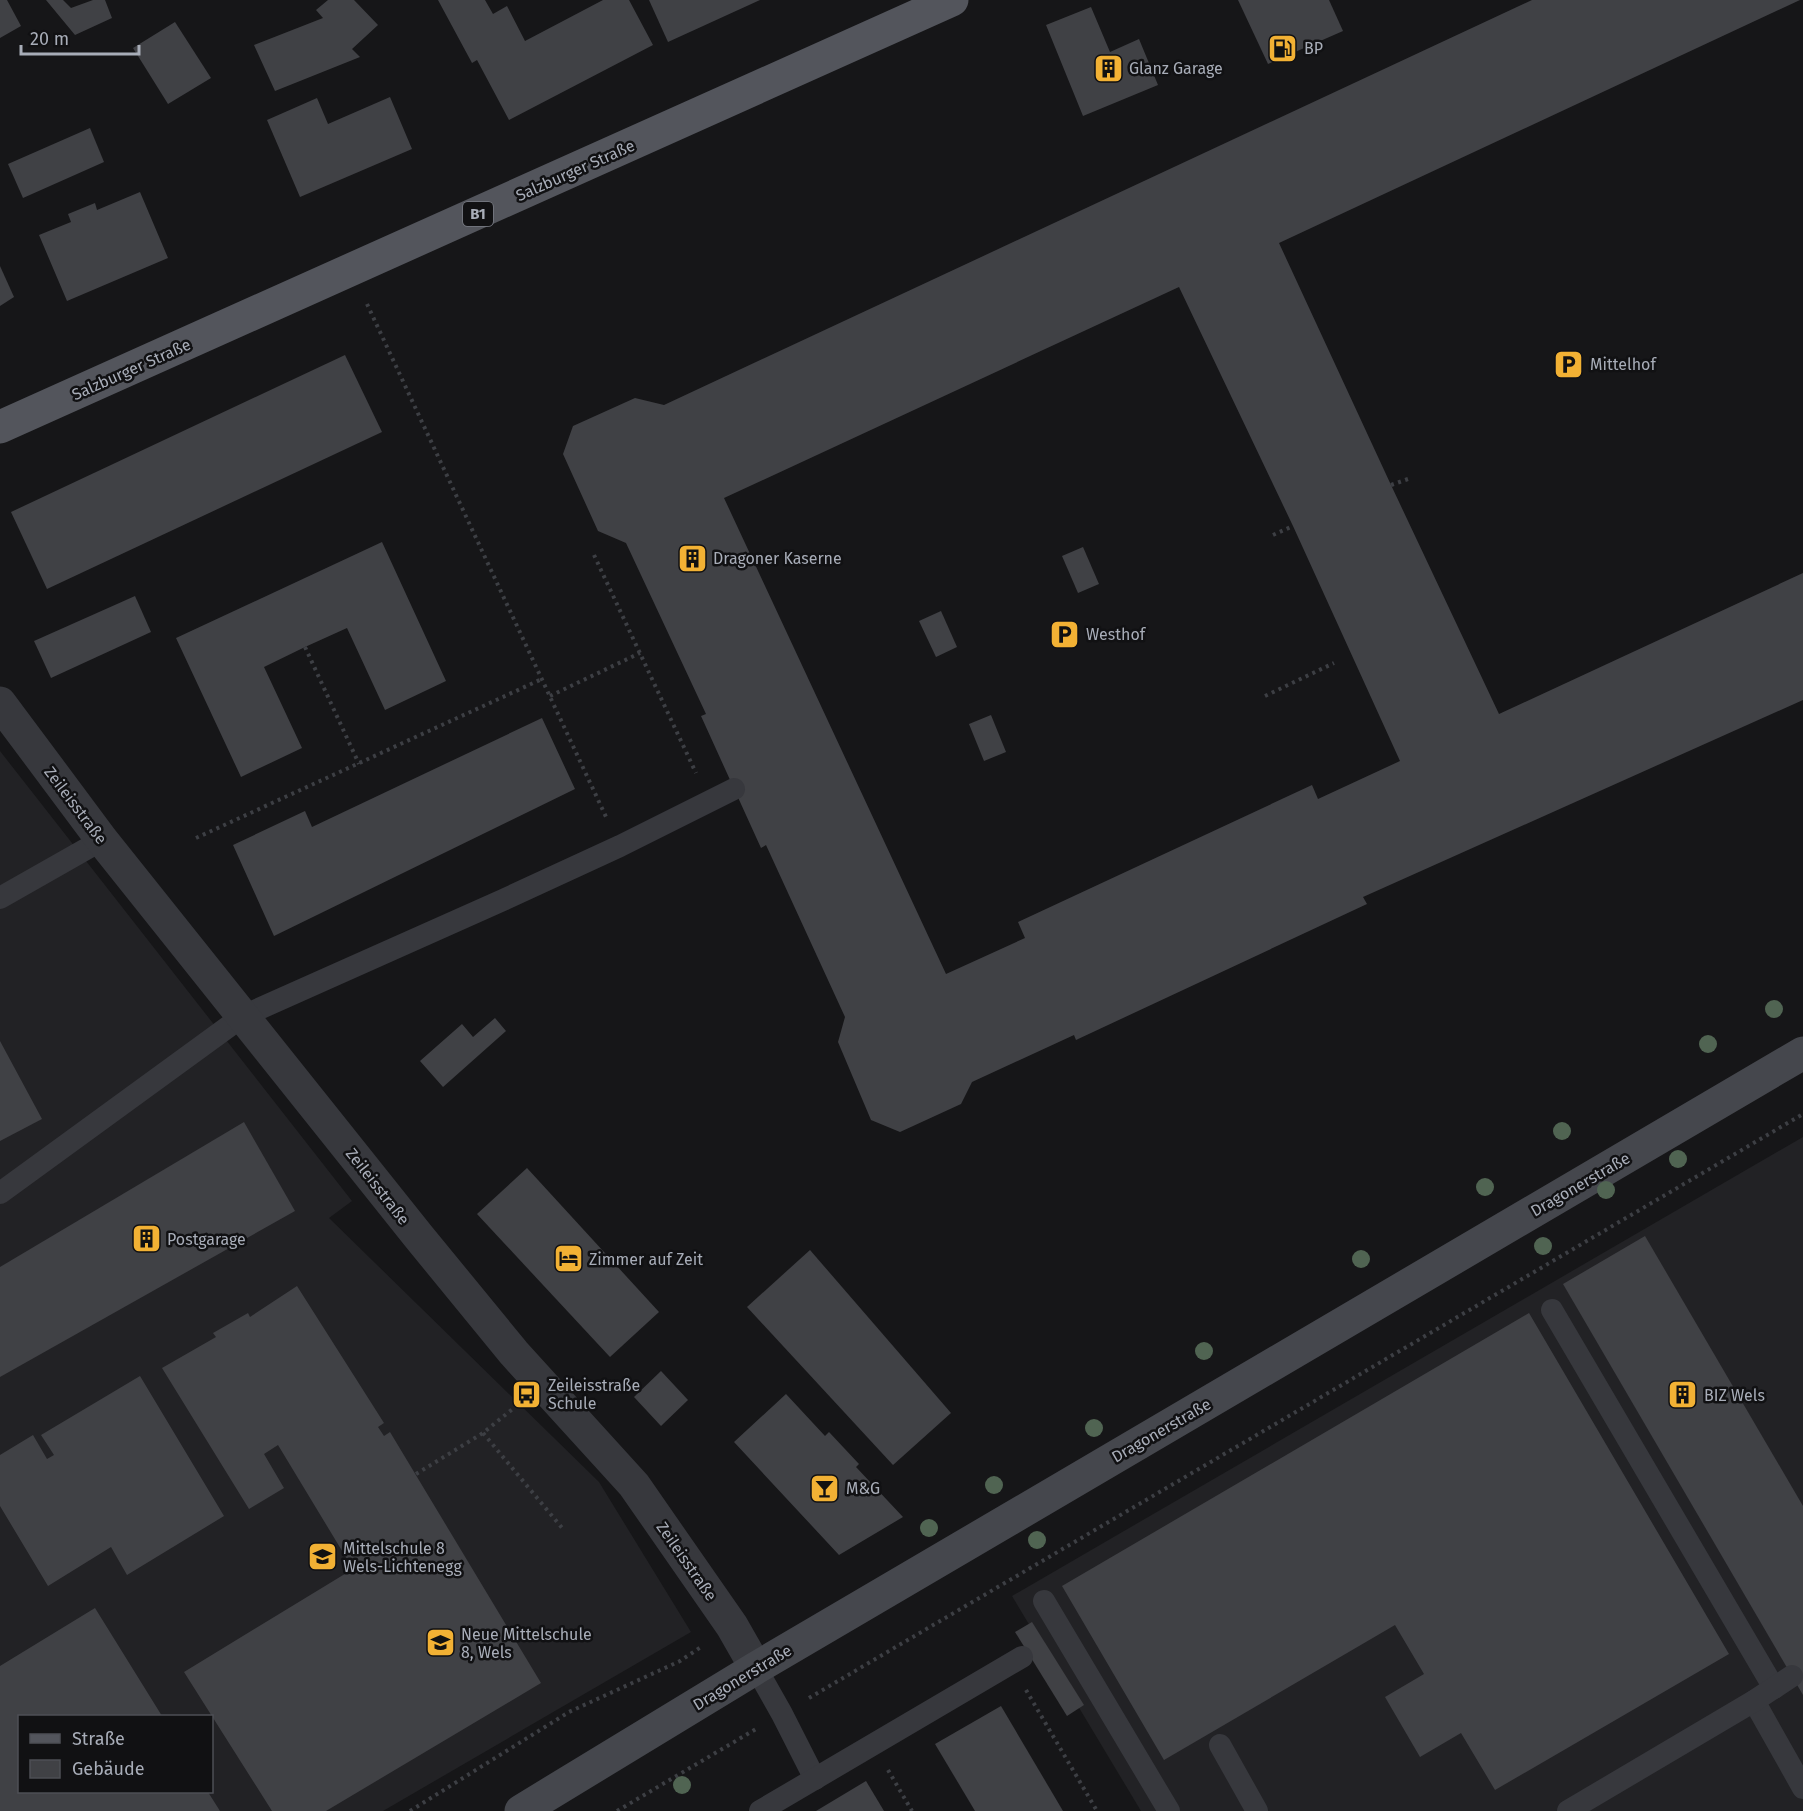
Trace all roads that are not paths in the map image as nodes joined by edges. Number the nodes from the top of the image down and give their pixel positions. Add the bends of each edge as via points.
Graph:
1 (940, 2) edge
2 (0, 427) edge
3 (0, 703) edge
4 (734, 789) dead end
5 (102, 840) junction
6 (0, 898) edge
7 (243, 1016) junction
8 (1803, 1053) edge
9 (0, 1192) edge
10 (1552, 1310) dead end
11 (1044, 1601) dead end
12 (1016, 1660) road end
13 (756, 1668) junction
14 (1754, 1701) junction
15 (1220, 1745) dead end
16 (814, 1779) junction
17 (1803, 1788) edge
18 (521, 1811) edge
19 (760, 1811) edge
20 (1169, 1811) edge
21 (1257, 1811) edge
22 (1568, 1811) edge

1 - 2 main road, Salzburger Straße / B1
3 - 5 street, Zeileisstraße
4 - 7 lane via 620,846
5 - 6 lane
5 - 7 street, Zeileisstraße
7 - 9 lane
7 - 13 street, Zeileisstraße via 514,1353 634,1485 732,1626
8 - 13 main road, Dragonerstraße
10 - 14 lane via 1783,1682
11 - 20 lane
12 - 16 lane
13 - 16 lane
13 - 18 main road, Dragonerstraße
14 - 17 lane
14 - 22 lane
15 - 21 lane
16 - 19 lane

